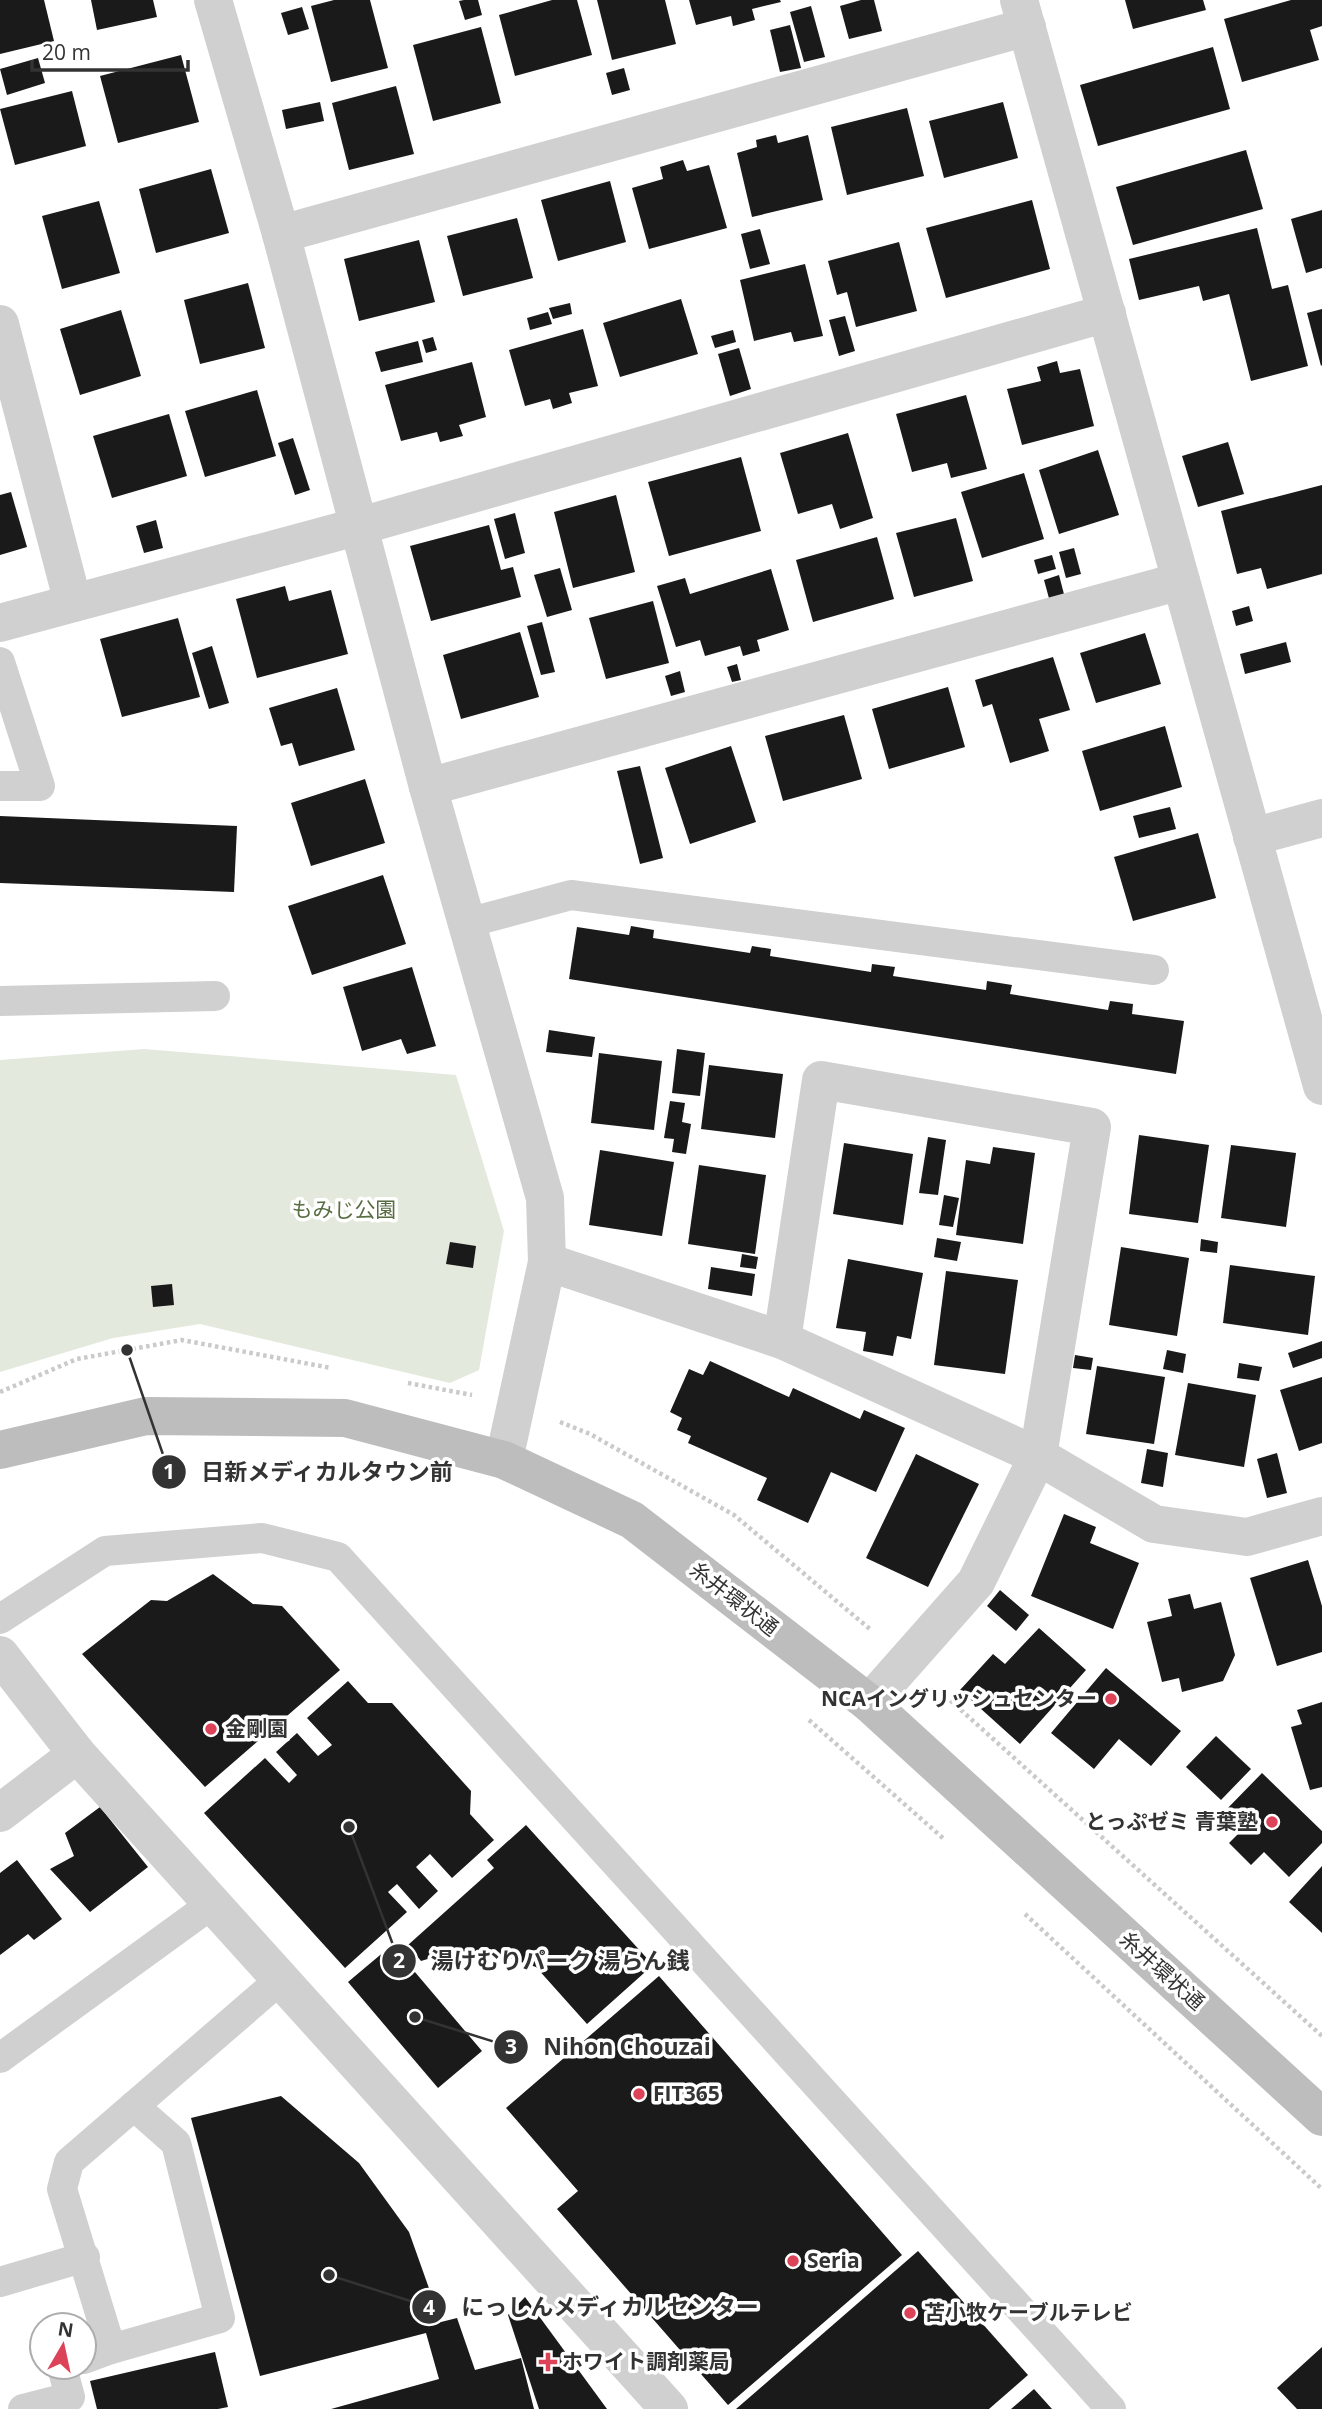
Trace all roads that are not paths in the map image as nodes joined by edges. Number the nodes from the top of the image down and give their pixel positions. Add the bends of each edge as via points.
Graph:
1 (213, 0) edge
2 (1023, 13) edge
3 (281, 234) junction
4 (1107, 313) junction
5 (0, 324) edge
6 (360, 526) junction
7 (1181, 581) junction
8 (73, 603) junction
9 (0, 623) edge
10 (0, 662) edge
11 (0, 786) edge
12 (428, 787) junction
13 (1322, 818) edge
14 (1252, 837) junction
15 (467, 923) junction
16 (1154, 970) dead end
17 (215, 996) dead end
18 (0, 1001) edge
19 (1322, 1086) edge
20 (547, 1262) junction
21 (782, 1340) junction
22 (0, 1450) edge
23 (1038, 1457) junction
24 (504, 1460) junction
25 (1322, 1517) edge
26 (0, 1619) edge
27 (0, 1655) edge
28 (869, 1703) junction
29 (77, 1754) junction
30 (0, 1813) edge
31 (212, 1904) junction
32 (281, 1979) junction
33 (0, 2058) edge
34 (134, 2106) junction
35 (1322, 2117) edge
36 (85, 2258) junction
37 (0, 2282) edge
38 (92, 2311) edge
39 (98, 2354) edge
40 (66, 2381) edge
41 (23, 2409) edge
42 (669, 2409) edge
43 (1111, 2409) edge

1 - 3 street
2 - 3 street
2 - 4 street
3 - 6 street
4 - 6 street
4 - 7 street
5 - 8 street
6 - 8 street
6 - 12 street
7 - 12 street
7 - 14 street
8 - 9 street
10 - 11 lane via 40,786
12 - 15 street
13 - 14 street
14 - 19 street
15 - 16 lane via 571,895
15 - 20 street via 544,1198
17 - 18 lane
20 - 21 street
20 - 24 street
21 - 23 street
21 - 23 street via 821,1080 1092,1127
22 - 24 street, 糸井環状通 via 146,1416 345,1418
23 - 25 street via 1154,1524 1247,1537
23 - 28 street via 976,1582
24 - 28 street, 糸井環状通 via 632,1520
26 - 43 lane via 105,1551 262,1538 338,1557
27 - 29 street
28 - 35 street, 糸井環状通
29 - 30 street
29 - 31 street
31 - 32 street
31 - 33 lane
32 - 34 lane
32 - 42 street
34 - 36 lane via 69,2162 62,2189
34 - 39 lane via 176,2143 220,2318
36 - 37 lane
36 - 38 lane
40 - 41 lane via 70,2397

